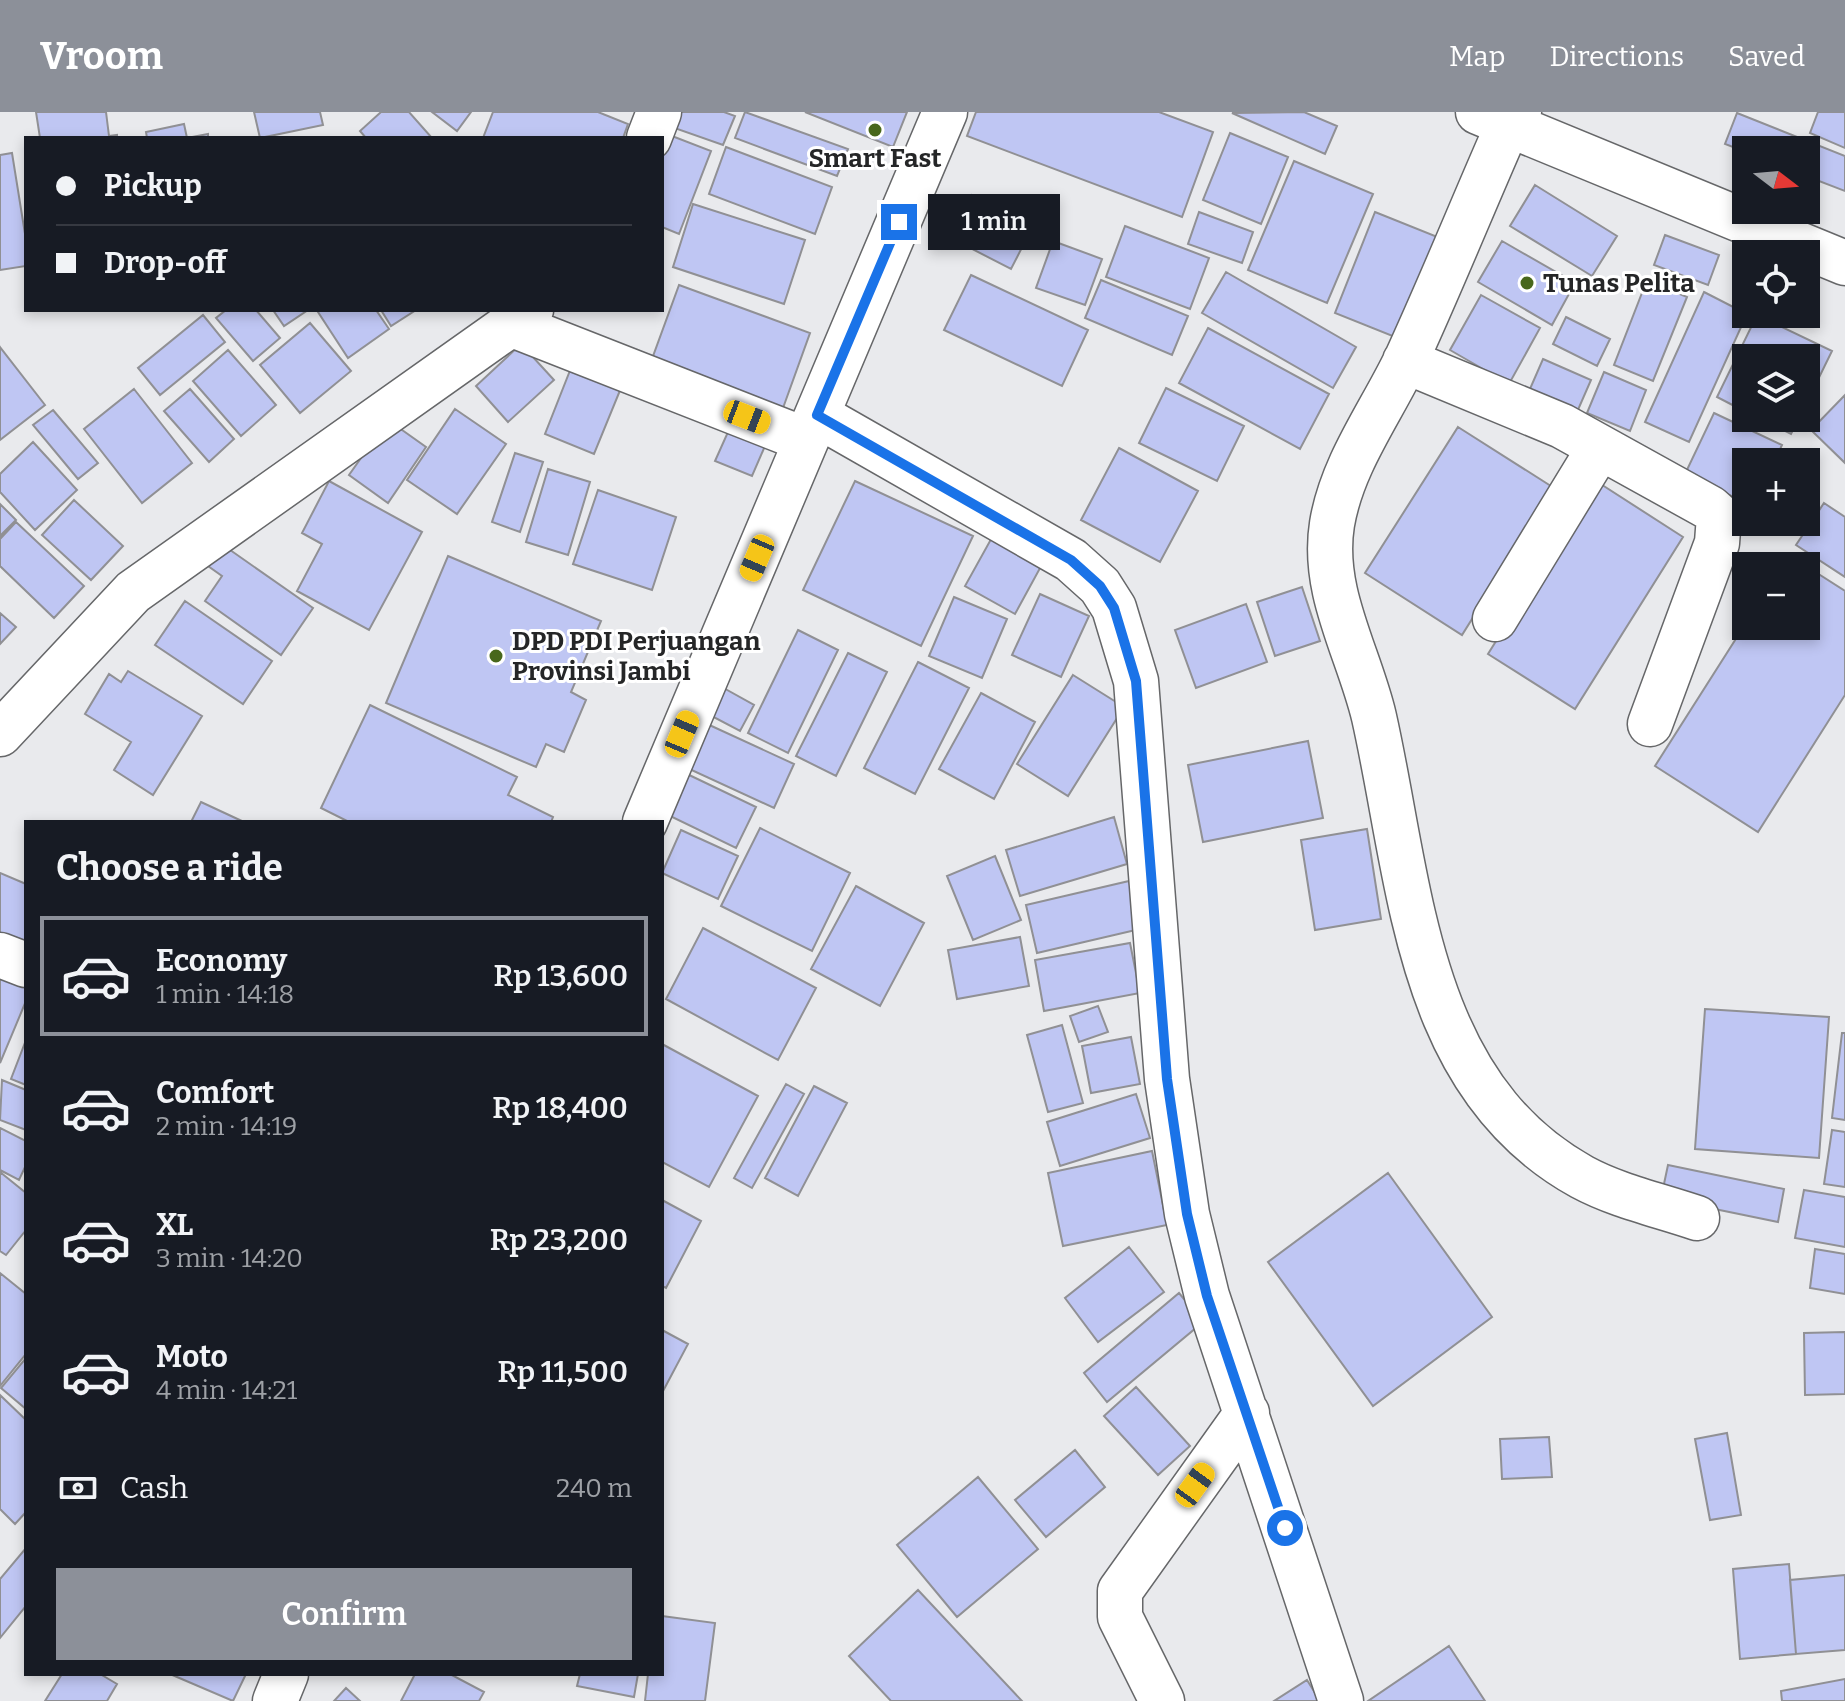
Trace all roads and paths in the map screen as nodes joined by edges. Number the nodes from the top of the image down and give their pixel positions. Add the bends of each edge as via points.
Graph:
1 (659, 112) edge
2 (945, 112) edge
3 (1502, 116) edge
4 (650, 136) edge
5 (1845, 263) edge
6 (521, 317) edge
7 (1405, 361) junction
8 (812, 427) junction
9 (1600, 447) junction
10 (1495, 619) dead end
11 (1650, 724) dead end
12 (0, 734) edge
13 (646, 820) edge
14 (0, 955) edge
15 (24, 964) edge
16 (1697, 1218) dead end
17 (1247, 1413) junction
18 (285, 1676) edge
19 (275, 1701) edge
20 (1162, 1701) edge
21 (1341, 1701) edge

1 - 4 street
2 - 8 street
3 - 5 street
3 - 7 street
6 - 8 street
6 - 12 street via 133,592
7 - 9 street
7 - 16 street via 1340,489 1329,551 1336,595 1373,713 1418,938 1434,992 1462,1057 1484,1089 1554,1160 1613,1191
8 - 13 street
8 - 17 street via 1071,560 1100,586 1114,608 1136,681 1167,1079 1187,1214 1207,1296
9 - 10 street
9 - 11 street via 1719,516 1717,543
14 - 15 street
17 - 20 street via 1120,1591 1120,1617
17 - 21 street
18 - 19 street

